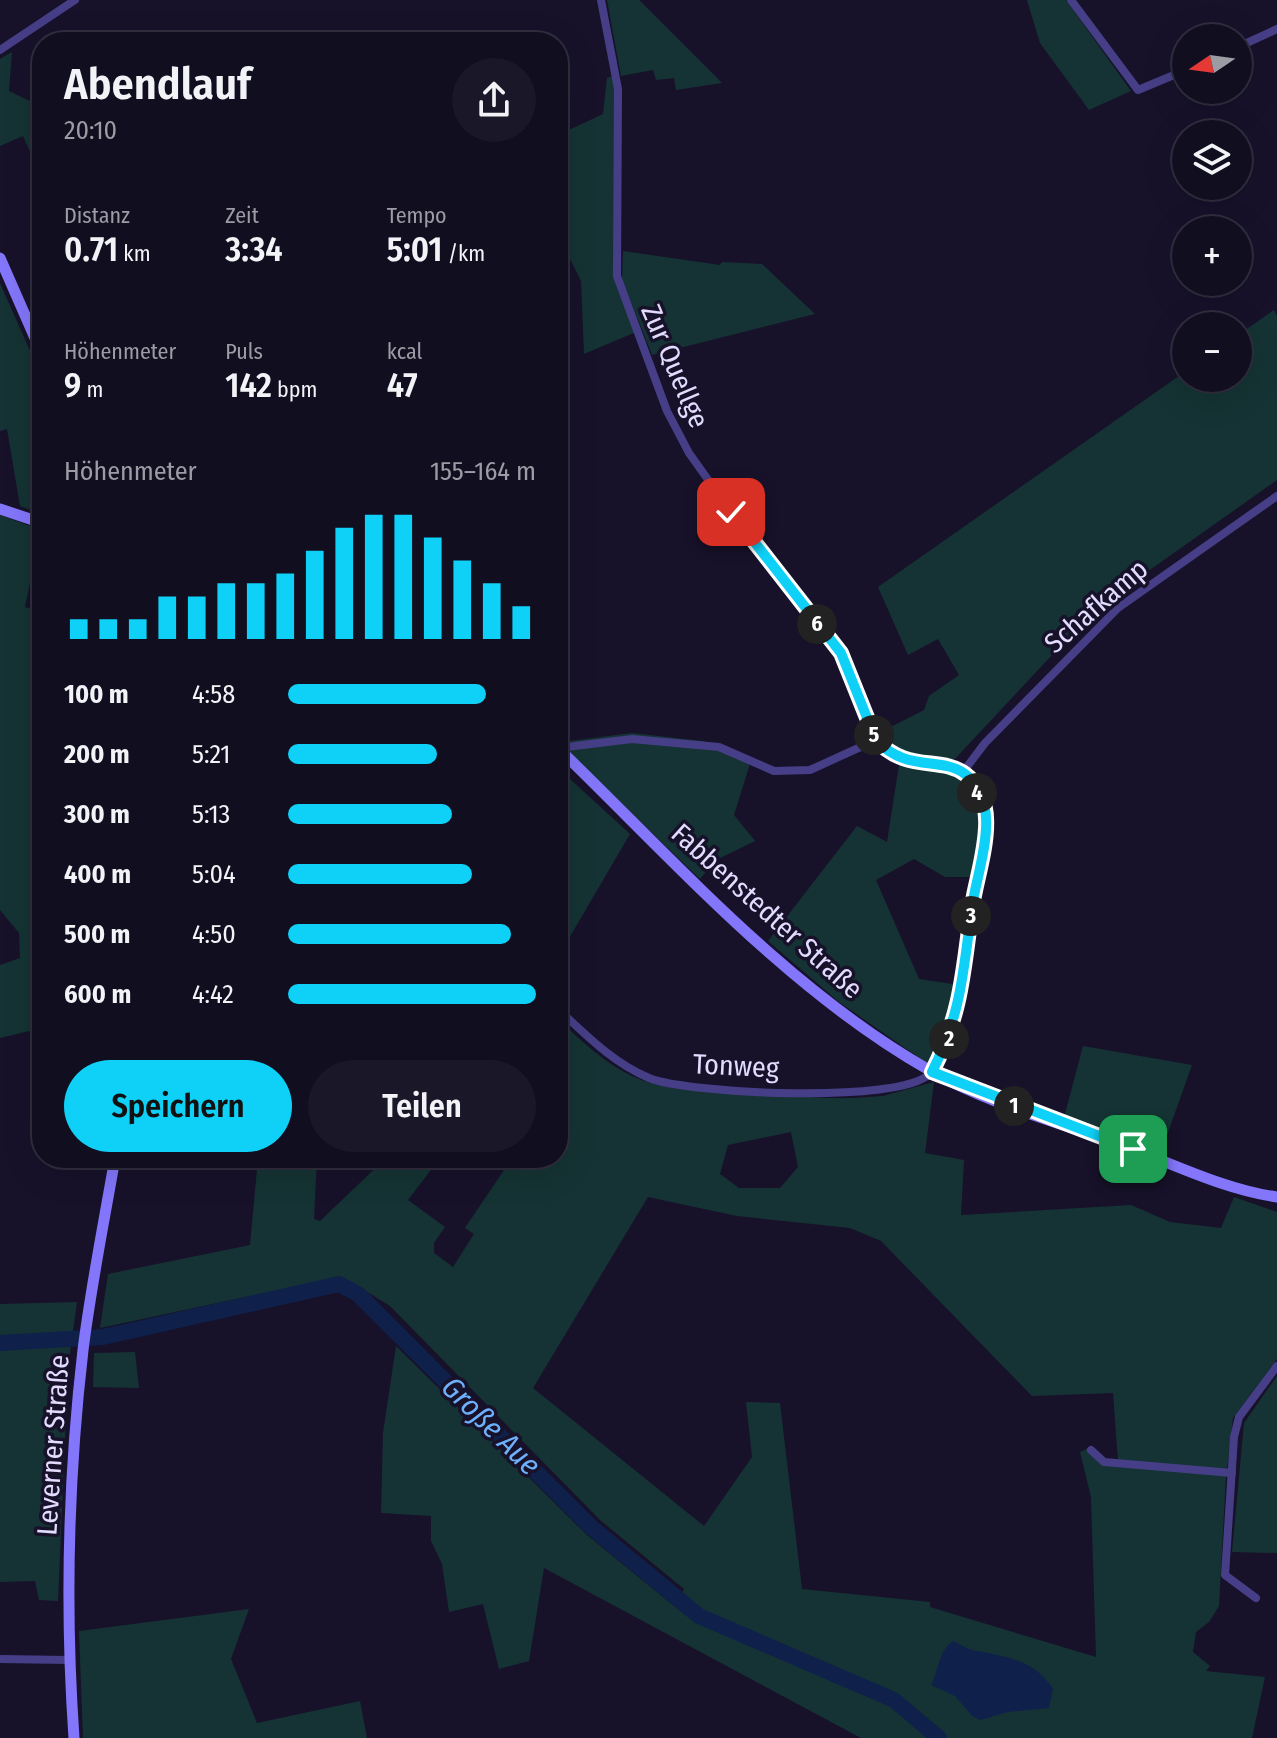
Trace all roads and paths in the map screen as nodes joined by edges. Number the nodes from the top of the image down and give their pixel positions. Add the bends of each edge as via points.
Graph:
1 (75, 0) edge
2 (601, 0) edge
3 (1071, 0) edge
4 (1277, 29) edge
5 (1252, 41) edge
6 (0, 50) edge
7 (1172, 76) edge
8 (0, 258) edge
9 (32, 331) edge
10 (1277, 496) edge
11 (0, 509) edge
12 (32, 520) edge
13 (876, 740) junction
14 (568, 747) edge
15 (568, 758) edge
16 (963, 772) junction
17 (568, 1018) edge
18 (932, 1072) junction
19 (113, 1168) edge
20 (1277, 1197) edge
21 (1277, 1366) edge
22 (1091, 1450) dead end
23 (1232, 1473) junction
24 (1256, 1598) dead end
25 (0, 1659) edge
26 (69, 1660) junction
27 (74, 1738) edge

1 - 6 street
2 - 13 street, Zur Quellge via 618,89 621,293 689,453 773,571 841,653
3 - 7 street via 1138,90
4 - 5 street
8 - 9 street
10 - 16 street, Schafkamp via 1108,617
11 - 12 street
13 - 14 street via 810,770 774,771 719,747 632,739
13 - 16 street via 903,759
15 - 18 street, Fabbenstedter Straße via 788,970 838,1012
16 - 18 street via 974,784 986,816 985,847 951,1034
17 - 18 street, Tonweg via 624,1066 681,1086 854,1094 915,1084
18 - 20 street, Fabbenstedter Straße via 1044,1118
19 - 26 street, Leverner Straße via 83,1352 72,1492
21 - 23 street via 1239,1417
22 - 23 street via 1104,1462
23 - 24 street via 1225,1575
25 - 26 street
26 - 27 street, Leverner Straße

